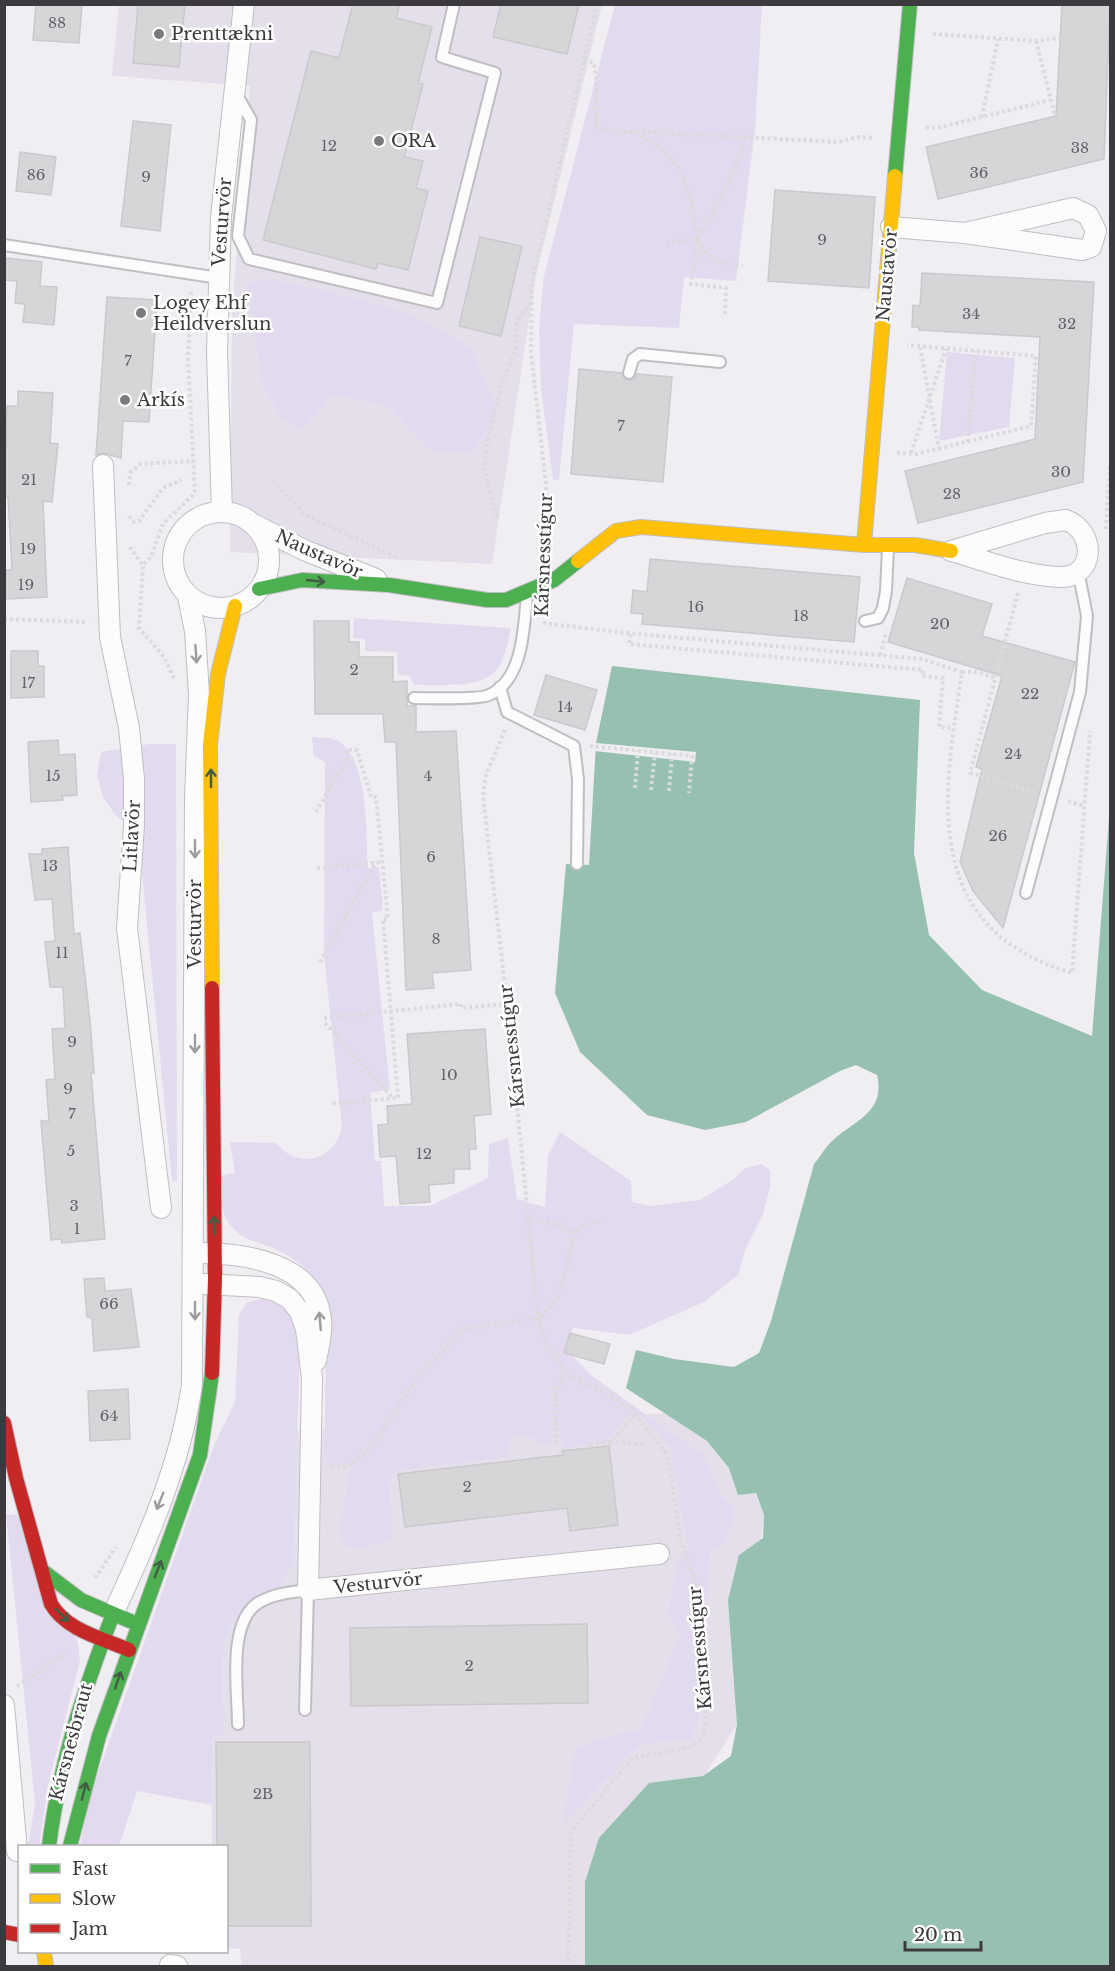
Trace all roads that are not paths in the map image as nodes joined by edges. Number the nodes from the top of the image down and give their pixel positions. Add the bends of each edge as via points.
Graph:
1 (244, 4) edge
2 (454, 4) edge
3 (910, 4) edge
4 (234, 89) junction
5 (891, 228) junction
6 (964, 233) junction
7 (4, 245) edge
8 (219, 278) junction
9 (720, 362) dead end
10 (629, 373) dead end
11 (103, 465) dead end
12 (222, 512) junction
13 (249, 521) junction
14 (888, 544) junction
15 (864, 545) junction
16 (951, 551) junction
17 (1078, 570) junction
18 (390, 585) junction
19 (259, 589) junction
20 (527, 593) junction
21 (188, 596) junction
22 (235, 606) junction
23 (865, 621) dead end
24 (500, 687) junction
25 (414, 698) dead end
26 (577, 864) dead end
27 (1026, 893) dead end
28 (161, 1208) dead end
29 (194, 1253) junction
30 (215, 1253) junction
31 (195, 1284) junction
32 (215, 1284) junction
33 (312, 1378) junction
34 (4, 1423) edge
35 (8, 1470) edge
36 (659, 1554) dead end
37 (44, 1572) junction
38 (308, 1590) junction
39 (113, 1614) junction
40 (137, 1624) junction
41 (103, 1639) junction
42 (129, 1650) junction
43 (4, 1705) edge
44 (305, 1710) dead end
45 (238, 1724) dead end
46 (50, 1845) edge
47 (70, 1845) edge
48 (17, 1851) dead end

1 - 4 street, Vesturvör
2 - 4 lane via 442,57 495,73 437,303 249,259 238,236 251,120
3 - 5 street, Naustavör
4 - 8 street, Vesturvör
5 - 6 street
5 - 15 street, Naustavör
6 - 6 street via 1082,250 1091,248 1095,231 1088,216 1073,208
7 - 8 lane
8 - 12 street, Vesturvör
9 - 10 lane via 640,354 633,359
11 - 28 street, Litlavör via 110,637 122,682 134,771 128,928
12 - 13 street
12 - 21 street via 193,521 175,545 175,575
13 - 18 street, Naustavör via 295,546
13 - 19 street via 267,545 267,576
14 - 15 street, Naustavör
14 - 16 street, Naustavör
14 - 23 lane via 883,608 878,618
15 - 20 street, Naustavör via 641,527 616,531 546,584
16 - 17 street, Naustavör via 1061,577
16 - 17 street, Naustavör via 1066,520 1083,530 1087,539 1087,557
17 - 27 lane via 1087,616 1080,692
19 -> 18 street, Naustavör via 303,579
18 - 20 street, Naustavör via 487,600 506,600
19 - 22 street via 253,597
20 - 24 lane via 517,661
21 - 22 street via 210,608
21 -> 29 street, Vesturvör via 195,631 199,694 195,800
30 -> 22 street, Vesturvör via 210,745 218,674
24 - 25 lane via 488,696
24 - 26 lane via 507,712 574,746 578,779
29 - 30 street, Vesturvör
29 - 31 street, Vesturvör
30 - 32 street, Vesturvör
33 -> 30 street, Vesturvör via 321,1320 310,1292 292,1274 272,1263 250,1256
31 - 32 street, Vesturvör
31 -> 39 street, Vesturvör via 195,1353 188,1415 166,1488
32 - 33 street, Vesturvör via 260,1287 290,1299 306,1329
40 -> 32 street, Vesturvör via 200,1455 213,1380
33 - 38 street, Vesturvör
34 - 35 street
35 - 37 street
36 - 38 street, Vesturvör
37 - 39 street via 81,1600
37 -> 41 street via 47,1596 60,1615
38 - 44 lane
38 - 45 lane via 258,1603 242,1622 237,1647
39 - 40 street
39 - 41 street, Kársnesbraut
40 - 42 street, Kársnesbraut
41 - 42 street
41 - 46 street, Kársnesbraut via 86,1684 53,1809
47 -> 42 street, Kársnesbraut via 99,1736
43 - 48 street

